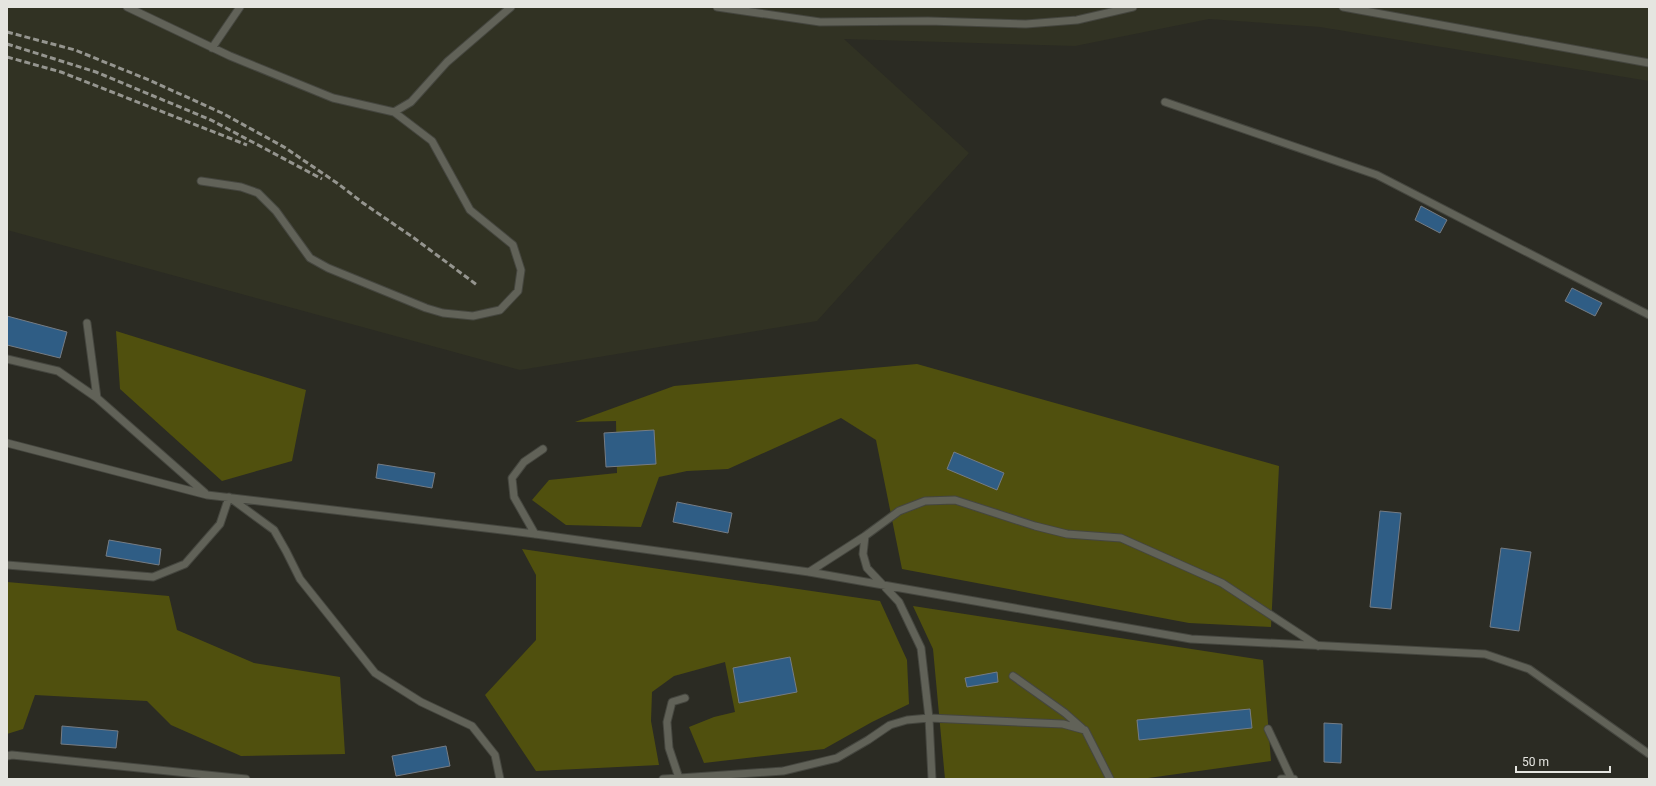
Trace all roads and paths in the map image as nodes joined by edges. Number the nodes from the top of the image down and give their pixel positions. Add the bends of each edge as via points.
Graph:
1 (127, 7) edge
2 (240, 7) edge
3 (511, 7) edge
4 (717, 7) edge
5 (1133, 7) edge
6 (1343, 7) edge
7 (212, 48) junction
8 (1649, 63) edge
9 (1165, 102) dead end
10 (394, 112) junction
11 (201, 181) dead end
12 (1649, 315) edge
13 (87, 323) dead end
14 (7, 359) edge
15 (97, 398) junction
16 (7, 443) edge
17 (543, 449) dead end
18 (207, 495) junction
19 (229, 497) junction
20 (535, 534) junction
21 (865, 536) junction
22 (7, 566) edge
23 (809, 572) junction
24 (884, 585) junction
25 (1319, 646) junction
26 (1013, 676) dead end
27 (684, 698) dead end
28 (929, 718) junction
29 (1268, 729) dead end
30 (1085, 730) junction
31 (1649, 754) edge
32 (7, 756) edge
33 (679, 778) edge
34 (246, 779) edge
35 (500, 779) edge
36 (662, 779) edge
37 (932, 779) edge
38 (1110, 779) edge
39 (1281, 779) edge
40 (1292, 779) edge

1 - 7 lane
2 - 7 lane
3 - 10 lane via 447,62 411,102
4 - 5 lane via 820,22 928,21 1026,24 1077,20
6 - 8 lane
7 - 10 lane via 333,98
9 - 12 lane via 1377,175
10 - 11 lane via 432,141 470,210 513,245 521,270 518,291 500,310 473,316 443,313 328,268 310,258 276,211 258,193 241,187
13 - 15 lane
14 - 15 lane via 58,371
15 - 18 lane
16 - 18 lane
17 - 20 lane via 524,462 512,478 514,497
18 - 19 lane
19 - 20 lane
19 - 22 lane via 220,524 185,564 153,577
19 - 35 lane via 274,530 300,579 375,673 421,702 472,726 495,755
20 - 23 lane
21 - 23 lane
21 - 24 lane via 863,554 867,568
21 - 25 lane via 899,511 925,501 956,500 1066,534 1121,538 1222,583
23 - 24 lane
24 - 25 lane via 1191,639
24 - 28 lane via 900,602 921,648
25 - 31 lane via 1485,654 1529,669
26 - 30 lane
27 - 33 lane via 672,702 667,722 669,748
28 - 30 lane via 1063,724
28 - 33 lane via 906,720 890,725 836,758 821,762 783,771
28 - 37 lane
29 - 40 lane
30 - 38 lane
32 - 34 lane
33 - 36 lane
39 - 40 lane

